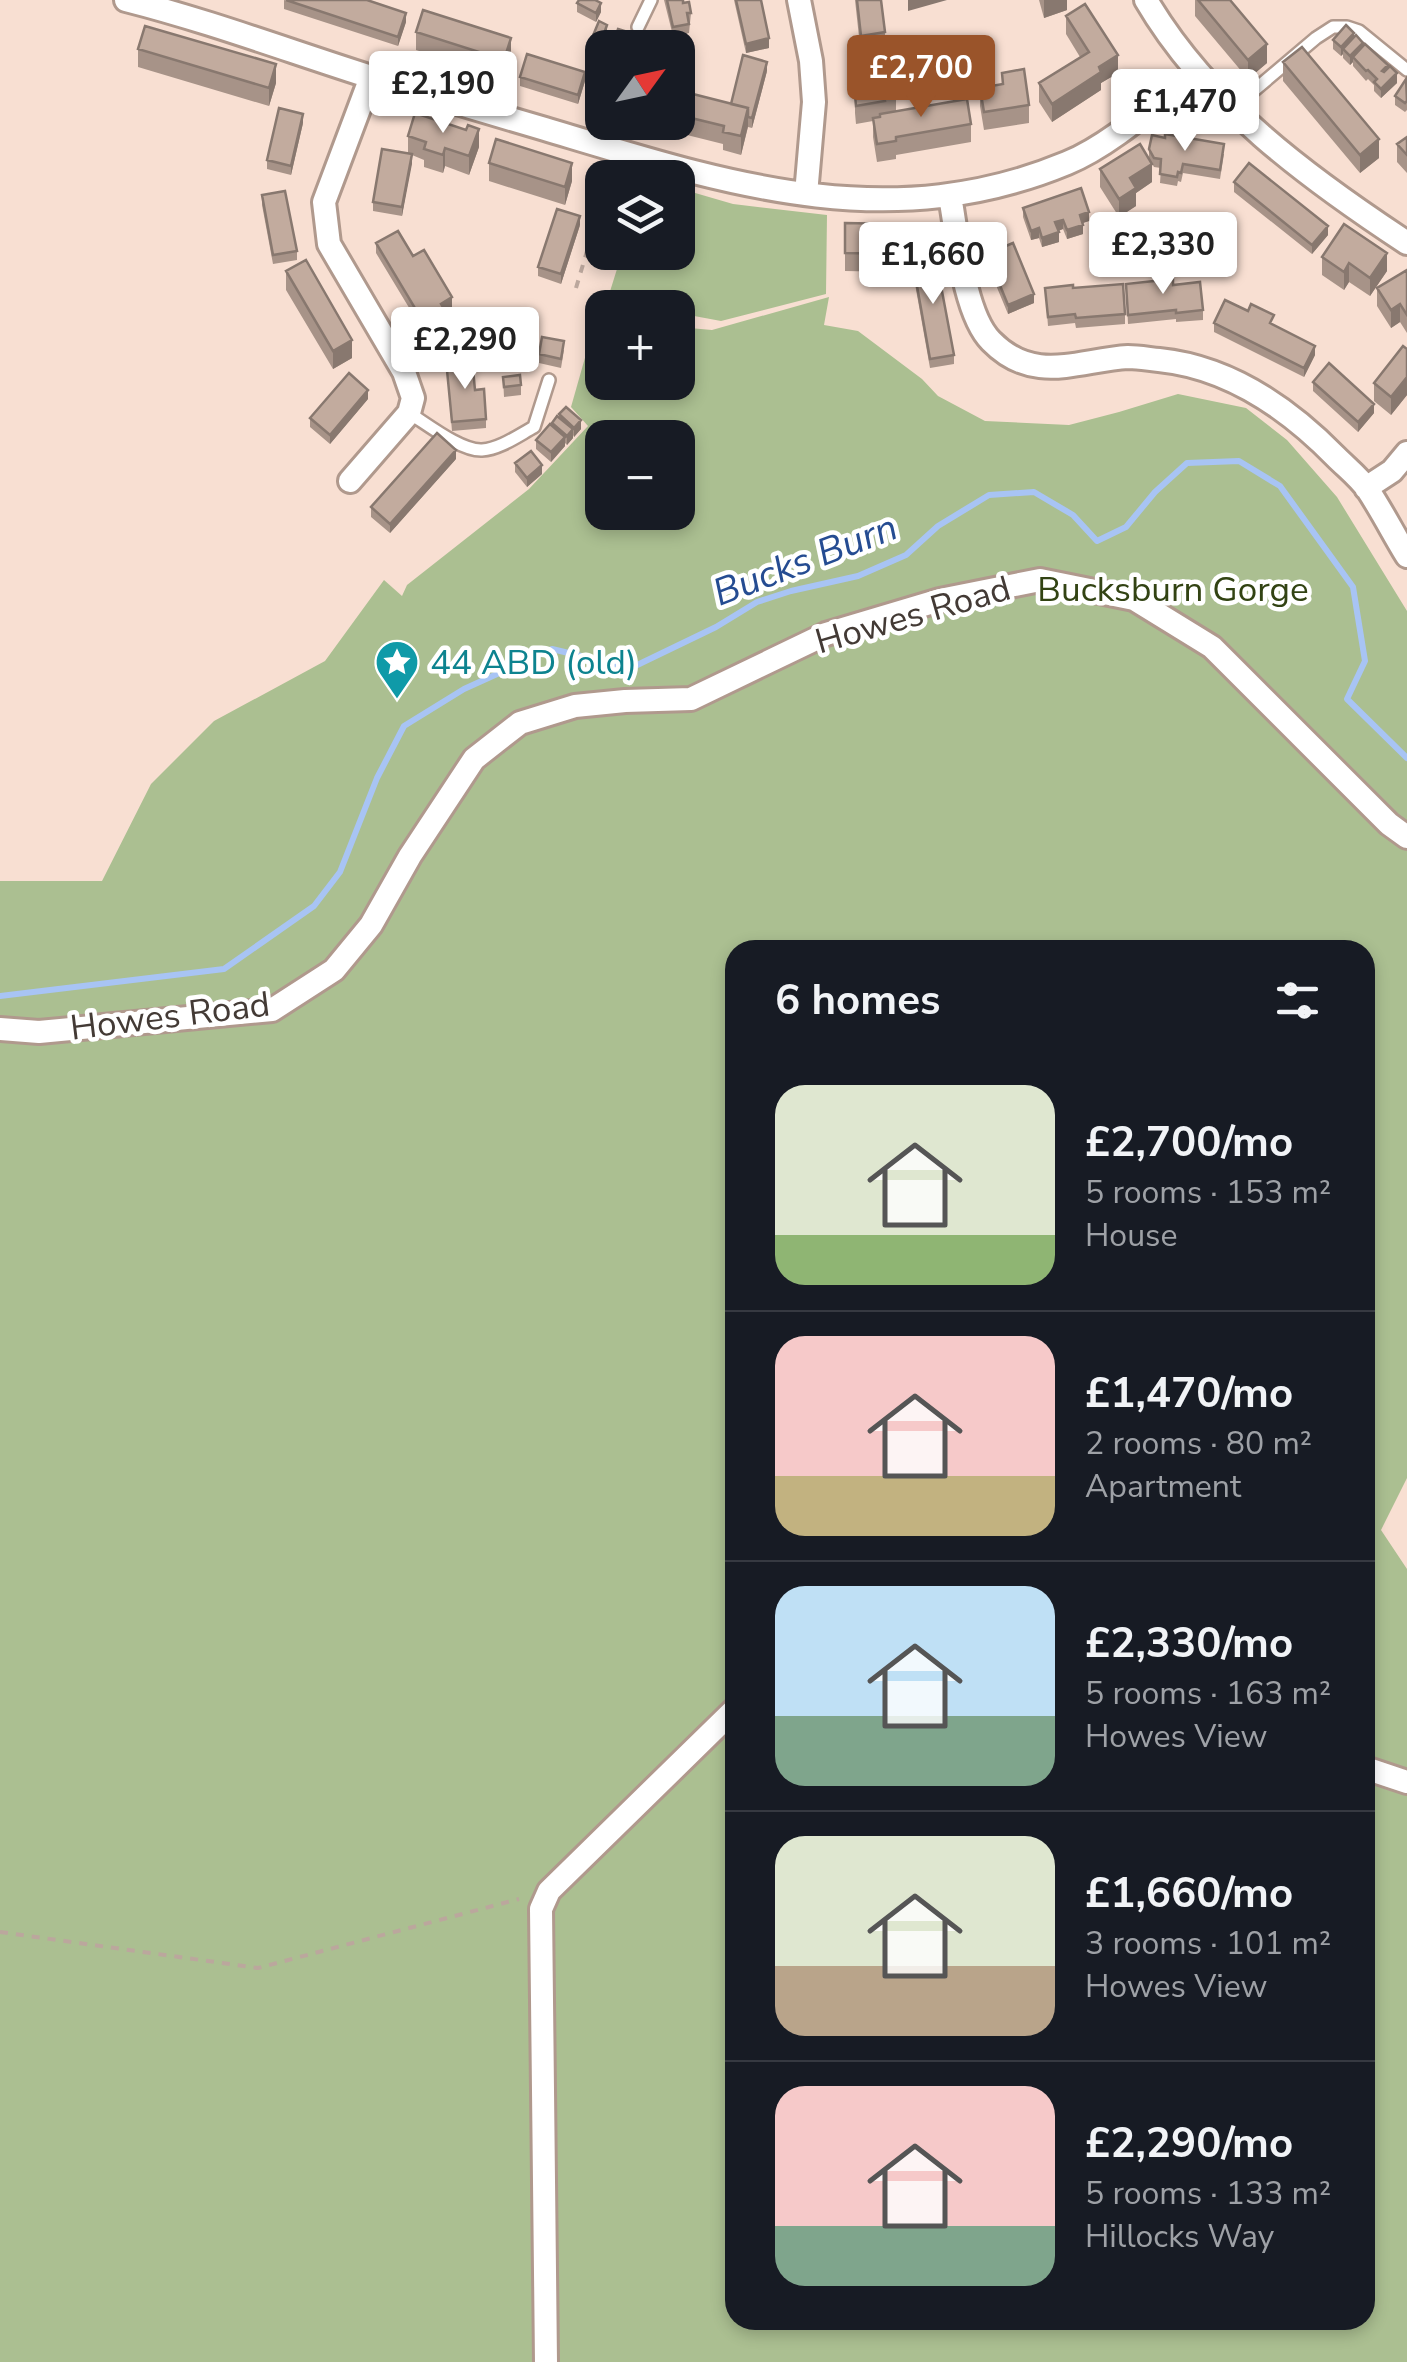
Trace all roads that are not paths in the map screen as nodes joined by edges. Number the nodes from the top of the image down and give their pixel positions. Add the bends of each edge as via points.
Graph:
1 (126, 0) edge
2 (651, 0) edge
3 (798, 0) edge
4 (1146, 0) edge
5 (185, 7) edge
6 (638, 27) dead end
7 (1407, 70) edge
8 (1196, 72) junction
9 (371, 77) junction
10 (1232, 109) junction
11 (806, 194) junction
12 (950, 196) junction
13 (1407, 243) edge
14 (548, 380) dead end
15 (409, 414) junction
16 (1407, 453) edge
17 (350, 481) dead end
18 (1366, 488) junction
19 (1407, 556) edge
20 (1407, 837) edge
21 (0, 1029) edge
22 (725, 1719) edge
23 (1375, 1771) edge
24 (1407, 1782) edge
25 (546, 2362) edge

1 - 5 street
2 - 6 lane
3 - 11 street via 814,102
4 - 8 street
5 - 9 street
7 - 10 lane via 1359,31 1333,27
8 - 10 street
8 - 12 street via 1069,162
9 - 11 street via 663,165
9 - 15 street via 324,202 325,223 329,244 404,372 413,398
10 - 13 street
11 - 12 street via 870,200
12 - 18 street via 973,314 1008,356 1064,368 1130,357 1162,360 1229,378 1276,405
14 - 15 lane via 534,427 481,450
15 - 17 street
16 - 18 street
18 - 19 street
20 - 21 street, Howes Road via 1212,646 1134,600 1040,580 940,600 826,634 690,699 575,706 520,723 474,759 334,970 272,1010 39,1032
22 - 25 street via 549,1891 541,1908
23 - 24 street

